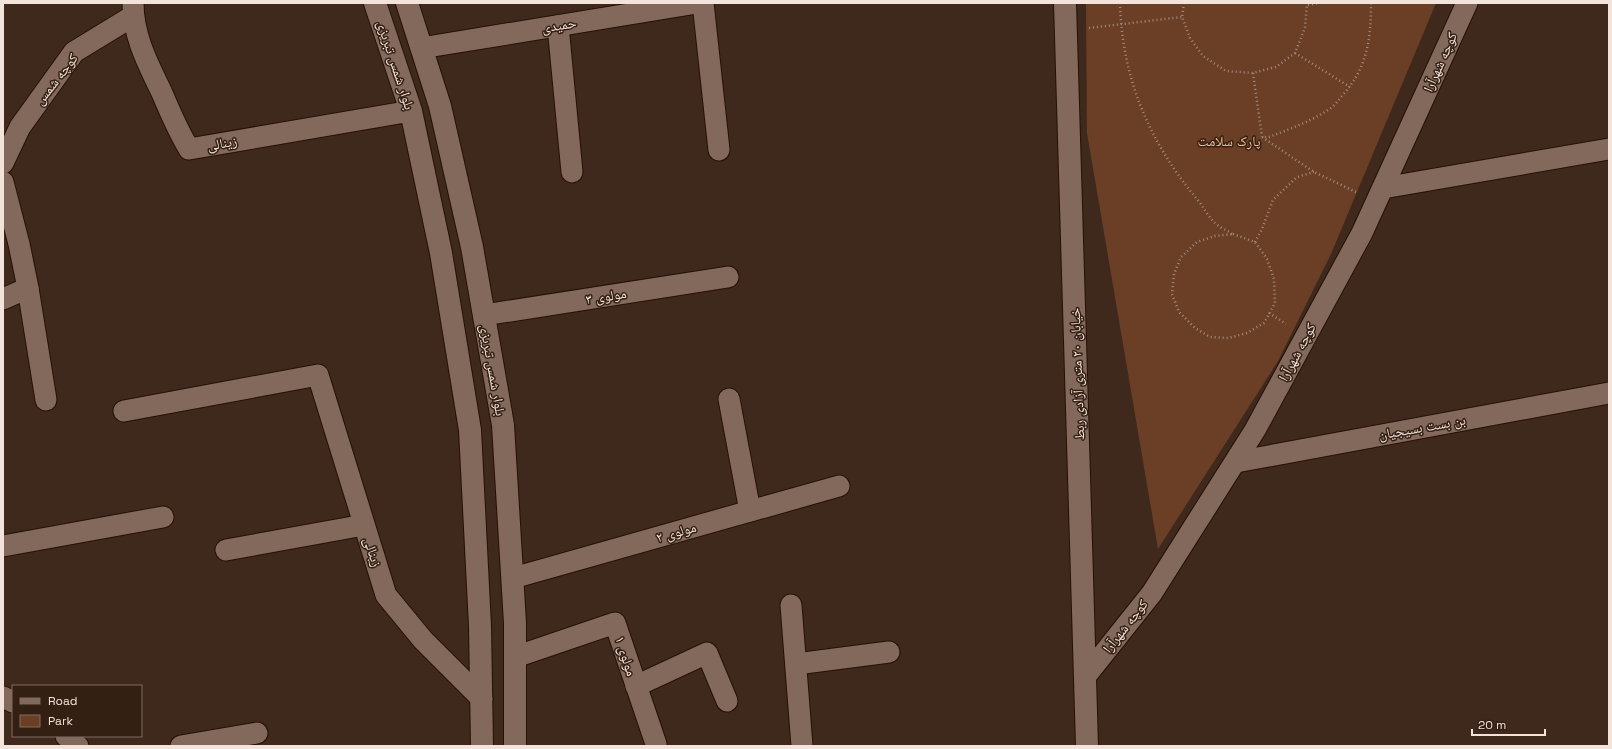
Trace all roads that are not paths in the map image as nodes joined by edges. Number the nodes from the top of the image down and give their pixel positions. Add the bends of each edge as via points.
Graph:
1 (375, 3) edge
2 (407, 3) edge
3 (697, 3) edge
4 (703, 3) edge
5 (1065, 3) edge
6 (1467, 3) edge
7 (649, 7) edge
8 (133, 10) edge
9 (558, 26) junction
10 (421, 48) junction
11 (411, 111) junction
12 (719, 150) dead end
13 (1609, 150) edge
14 (3, 164) edge
15 (572, 172) dead end
16 (3, 182) edge
17 (1379, 195) junction
18 (728, 276) dead end
19 (28, 288) junction
20 (3, 299) edge
21 (484, 315) junction
22 (1609, 393) edge
23 (729, 399) dead end
24 (46, 400) dead end
25 (124, 411) dead end
26 (1236, 462) junction
27 (838, 486) dead end
28 (750, 511) junction
29 (163, 517) dead end
30 (364, 525) junction
31 (3, 546) edge
32 (226, 550) dead end
33 (513, 578) junction
34 (791, 606) dead end
35 (889, 652) dead end
36 (515, 657) junction
37 (796, 664) junction
38 (1085, 677) junction
39 (636, 686) junction
40 (482, 699) junction
41 (727, 701) dead end
42 (257, 733) dead end
43 (67, 737) edge
44 (656, 744) dead end
45 (78, 746) edge
46 (181, 746) edge
47 (482, 746) edge
48 (515, 746) edge
49 (802, 746) edge
50 (1087, 746) edge

1 - 11 main road, بلوار شمس تبریزی
2 - 10 main road, بلوار شمس تبریزی
3 - 7 street, حمیدی
4 - 12 street
5 - 38 main road, خیابان ۲۰ متری آزادی ربط
6 - 17 street, کوچه شهرآرا
7 - 9 street, حمیدی
8 - 11 street, زینالی via 142,50 188,149
8 - 14 street, کوچه شمس via 74,52 20,127
9 - 10 street, حمیدی
9 - 15 street
10 - 21 main road, بلوار شمس تبریزی via 440,106 472,247
11 - 40 main road, بلوار شمس تبریزی via 441,253 470,430
13 - 17 street
16 - 19 street via 20,244
17 - 26 street, کوچه شهرآرا via 1362,233
18 - 21 street, مولوی ۳
19 - 20 street
19 - 24 street
21 - 33 main road, بلوار شمس تبریزی via 503,425
22 - 26 street, بن بست بسیجیان
23 - 28 street
25 - 30 street, زینالی via 318,375
26 - 38 street, کوچه شهرآرا via 1152,593
27 - 28 street, مولوی ۲
28 - 33 street, مولوی ۲
29 - 31 street
30 - 32 street
30 - 40 street, زینالی via 386,595 423,640
33 - 36 main road, بلوار شمس تبریزی
34 - 37 street
35 - 37 street
36 - 39 street, مولوی ۱ via 616,622
36 - 48 main road, بلوار شمس تبریزی
37 - 49 street
38 - 50 main road, خیابان ۲۰ متری آزادی ربط
39 - 41 street via 708,653
39 - 44 street, مولوی ۱
40 - 47 main road, بلوار شمس تبریزی
42 - 46 street
43 - 45 street

